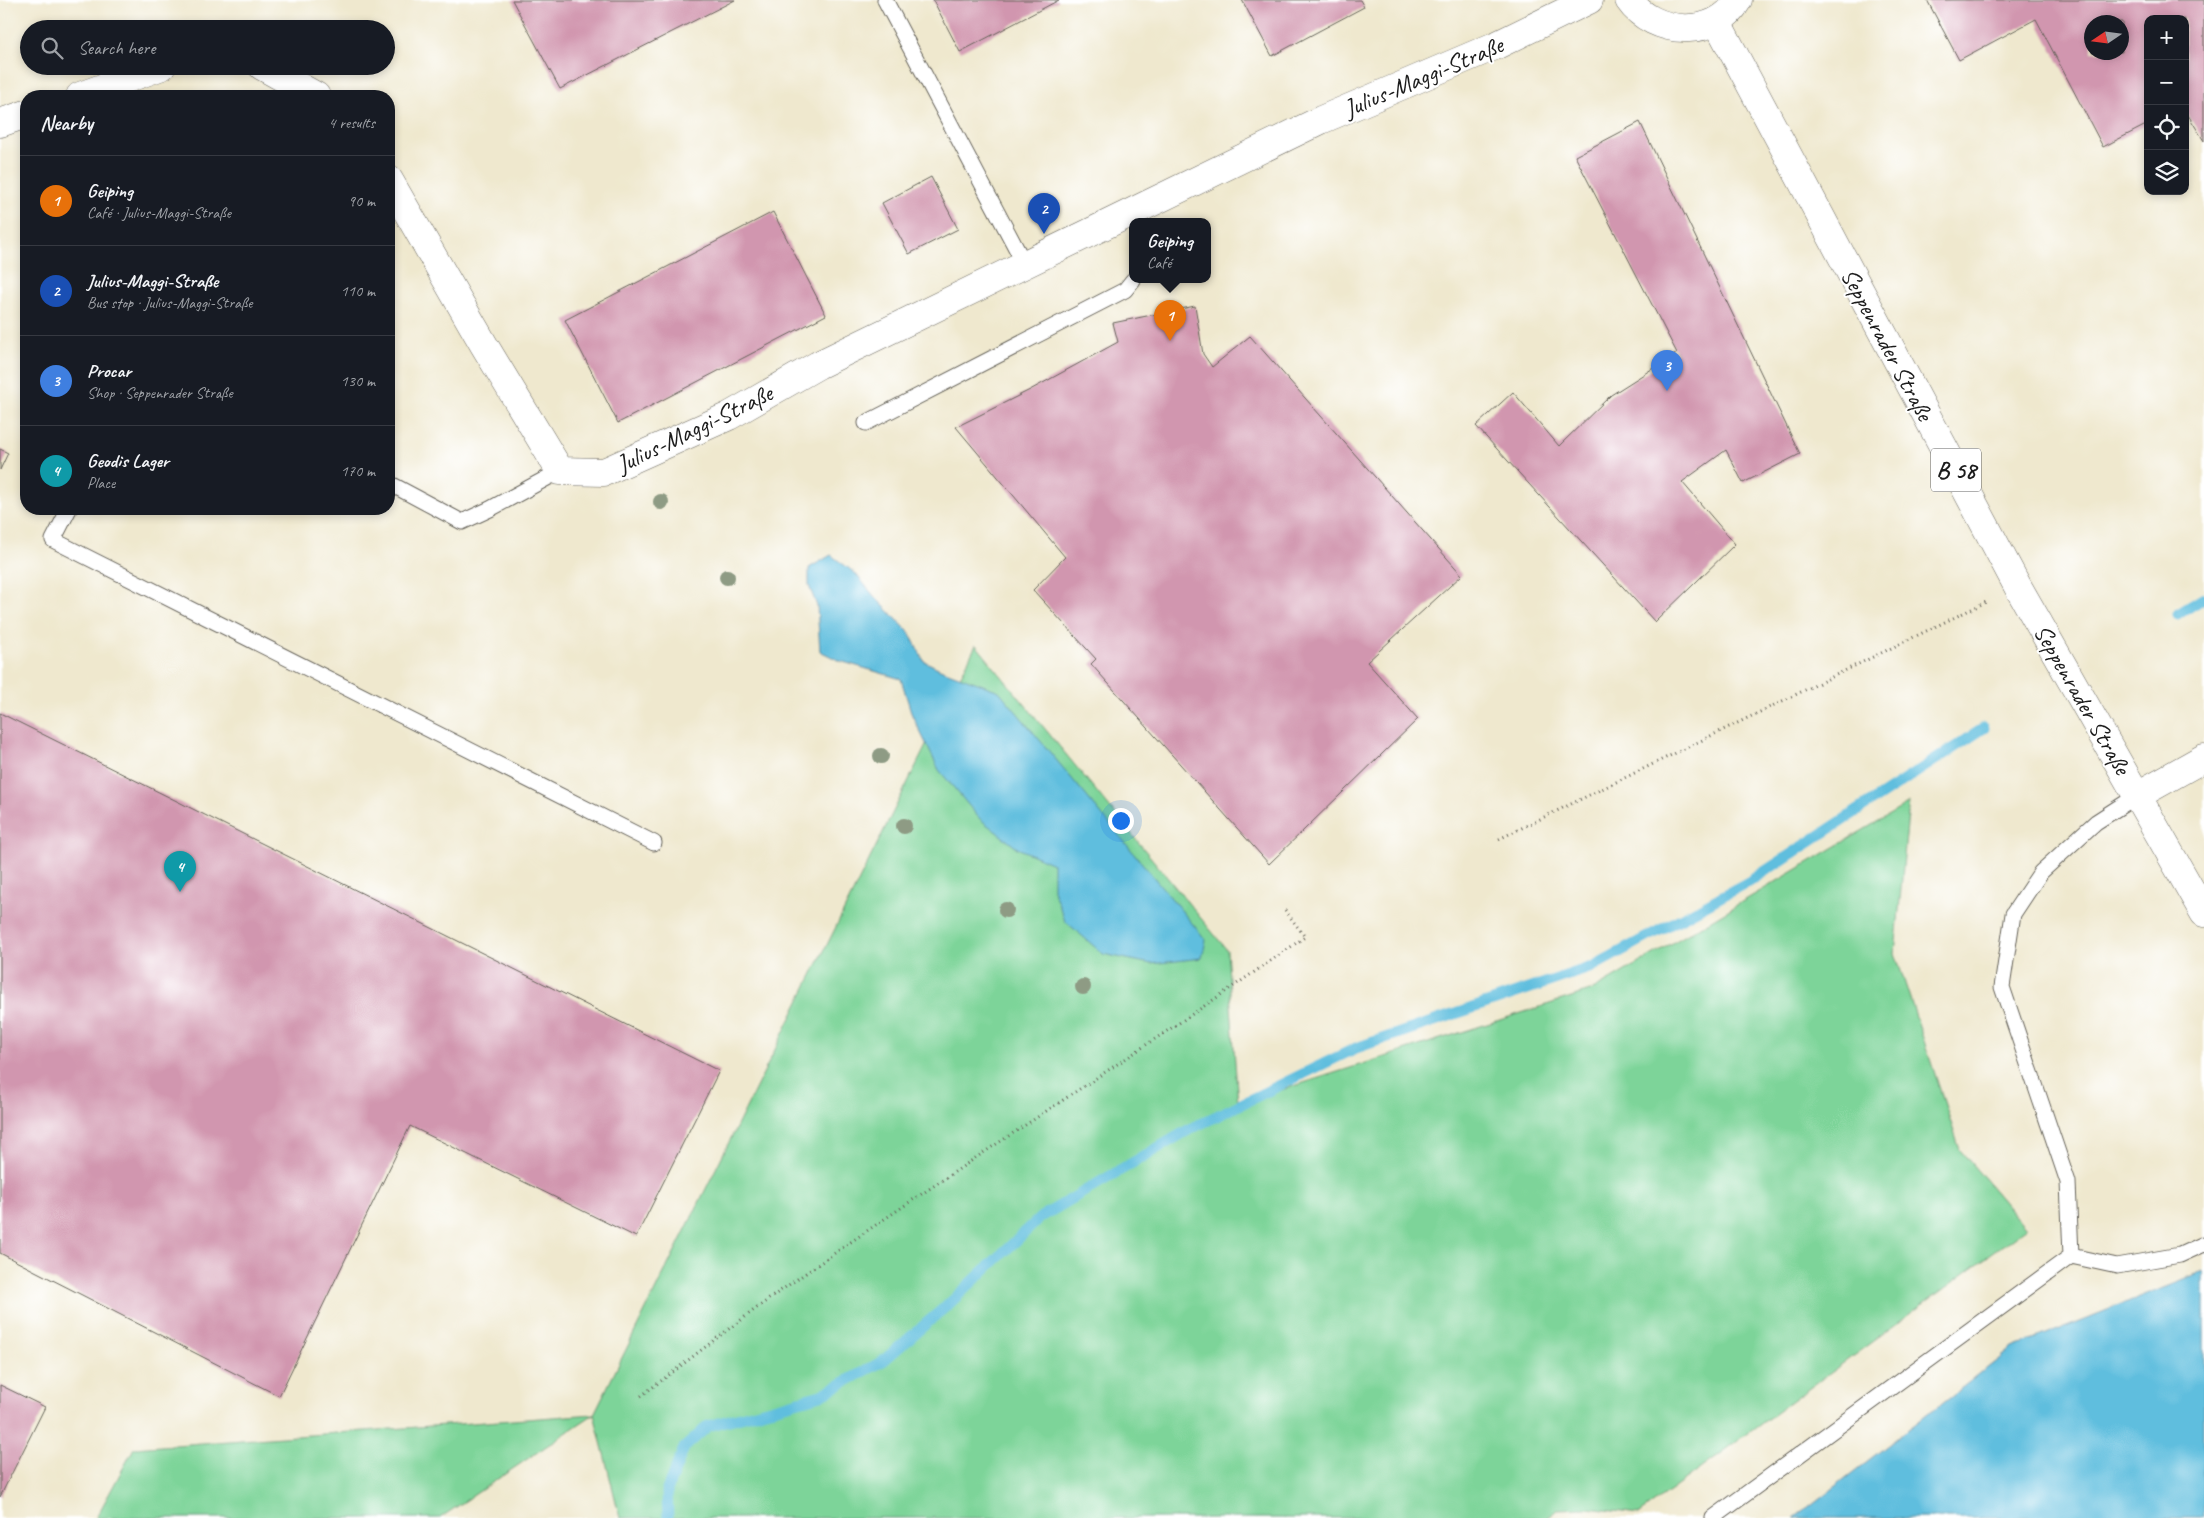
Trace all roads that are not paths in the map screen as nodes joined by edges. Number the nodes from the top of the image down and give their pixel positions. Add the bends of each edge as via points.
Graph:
1 (885, 0) edge
2 (1589, 0) edge
3 (1629, 0) edge
4 (1738, 0) edge
5 (1717, 22) junction
6 (137, 75) edge
7 (278, 75) edge
8 (96, 90) edge
9 (305, 90) edge
10 (20, 116) edge
11 (0, 123) edge
12 (395, 190) edge
13 (1138, 216) edge
14 (1129, 220) edge
15 (1026, 265) junction
16 (1131, 283) edge
17 (866, 423) dead end
18 (560, 471) junction
19 (395, 486) edge
20 (66, 515) edge
21 (2204, 758) edge
22 (2138, 795) junction
23 (654, 843) dead end
24 (2204, 913) edge
25 (2204, 1244) edge
26 (2071, 1256) junction
27 (1713, 1518) edge

1 - 15 lane
2 - 13 street, Julius-Maggi-Straße via 1497,45 1321,120
3 - 5 street via 1635,10 1658,25 1686,29
4 - 5 street
5 - 22 street, Seppenrader Straße / B 58 via 2018,587
6 - 8 street
7 - 9 street
10 - 11 street
12 - 18 street
14 - 15 street, Julius-Maggi-Straße
15 - 18 street, Julius-Maggi-Straße via 818,365 728,416 604,472
16 - 17 lane via 1126,290
18 - 19 lane via 462,522
20 - 23 lane via 53,540
21 - 22 street, Seppenrader Straße
22 - 24 street, Seppenrader Straße / B 58
22 - 26 lane via 2096,822 2041,872 2013,914 2002,987 2068,1182
25 - 26 lane via 2180,1255 2117,1266
26 - 27 lane

